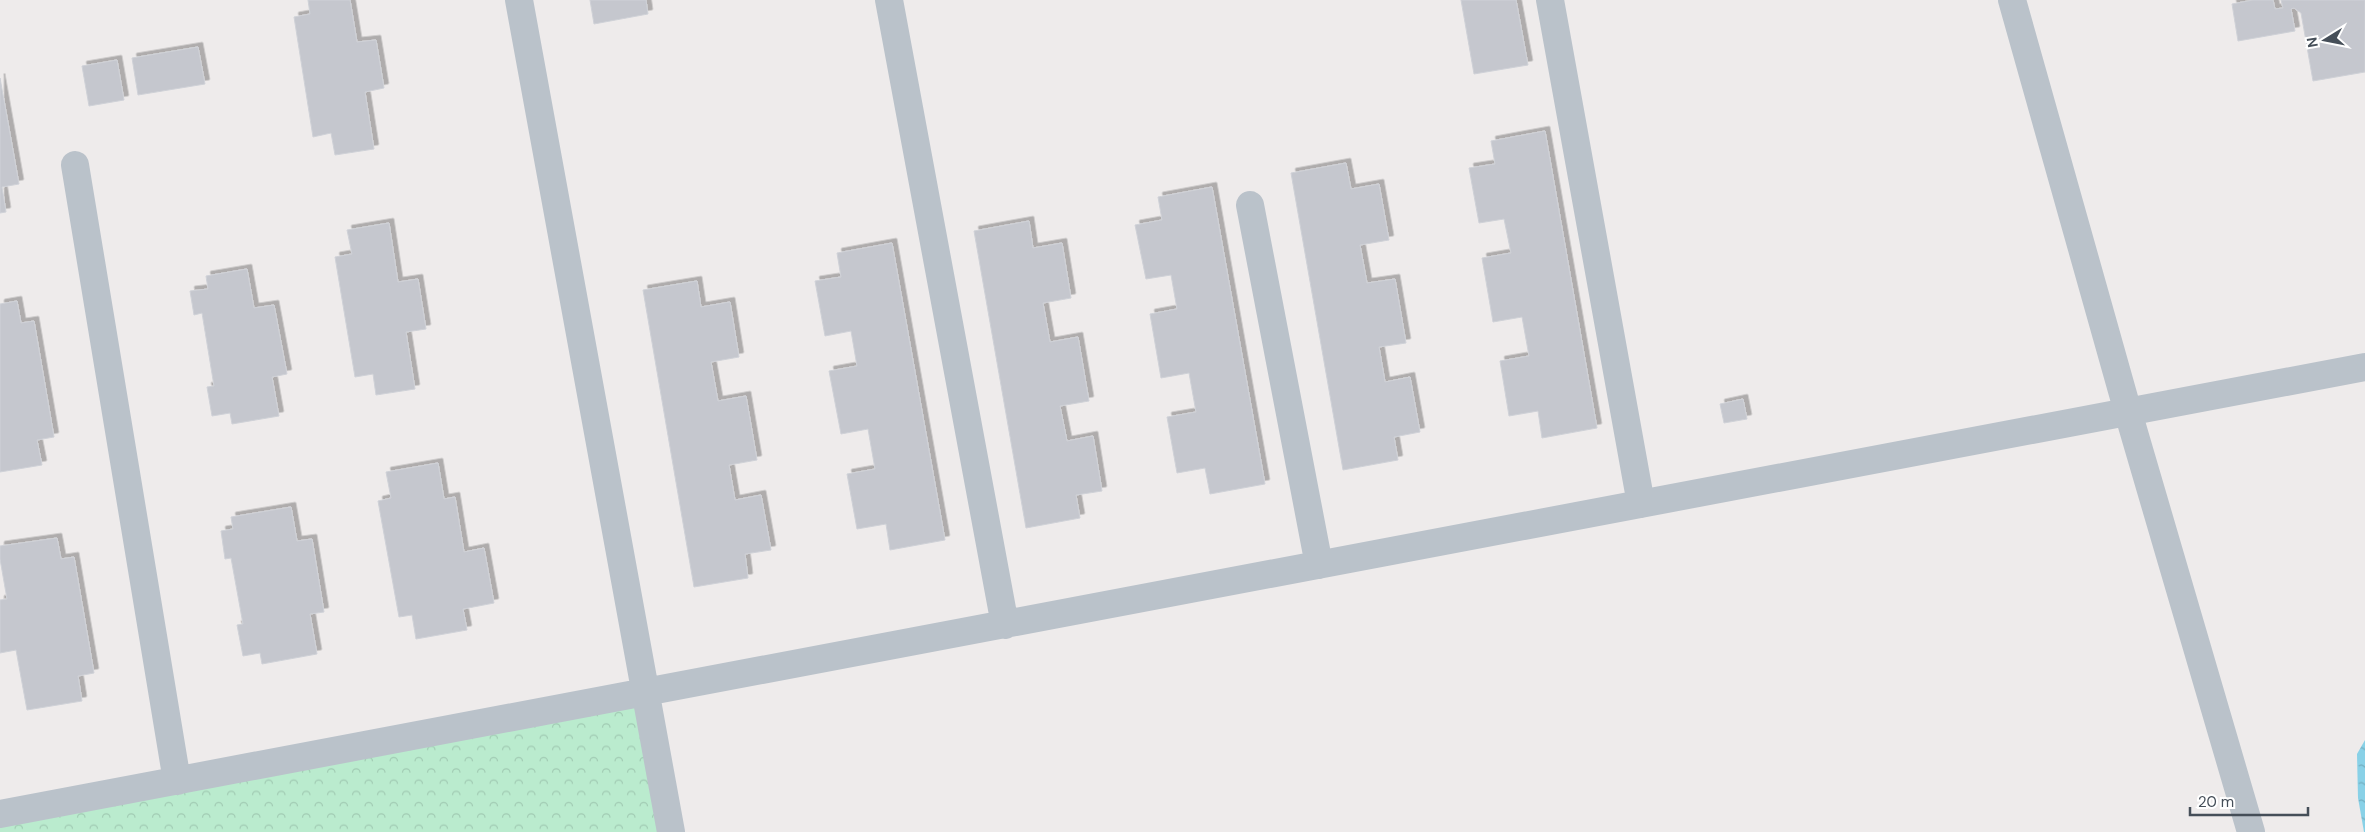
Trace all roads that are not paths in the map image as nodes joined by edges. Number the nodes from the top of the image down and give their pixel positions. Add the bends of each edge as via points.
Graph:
1 (519, 0) edge
2 (889, 0) edge
3 (1550, 0) edge
4 (2012, 0) edge
5 (75, 165) dead end
6 (1250, 204) dead end
7 (2365, 367) edge
8 (2128, 412) junction
9 (1641, 504) junction
10 (1320, 565) junction
11 (1005, 625) junction
12 (646, 692) junction
13 (177, 781) junction
14 (0, 814) edge
15 (671, 832) edge
16 (2251, 832) edge

1 - 12 street
2 - 11 street
3 - 9 street
4 - 8 street
5 - 13 street
6 - 10 street
7 - 8 street
8 - 9 street
8 - 16 street
9 - 10 street
10 - 11 street
11 - 12 street
12 - 13 street
12 - 15 street
13 - 14 street

